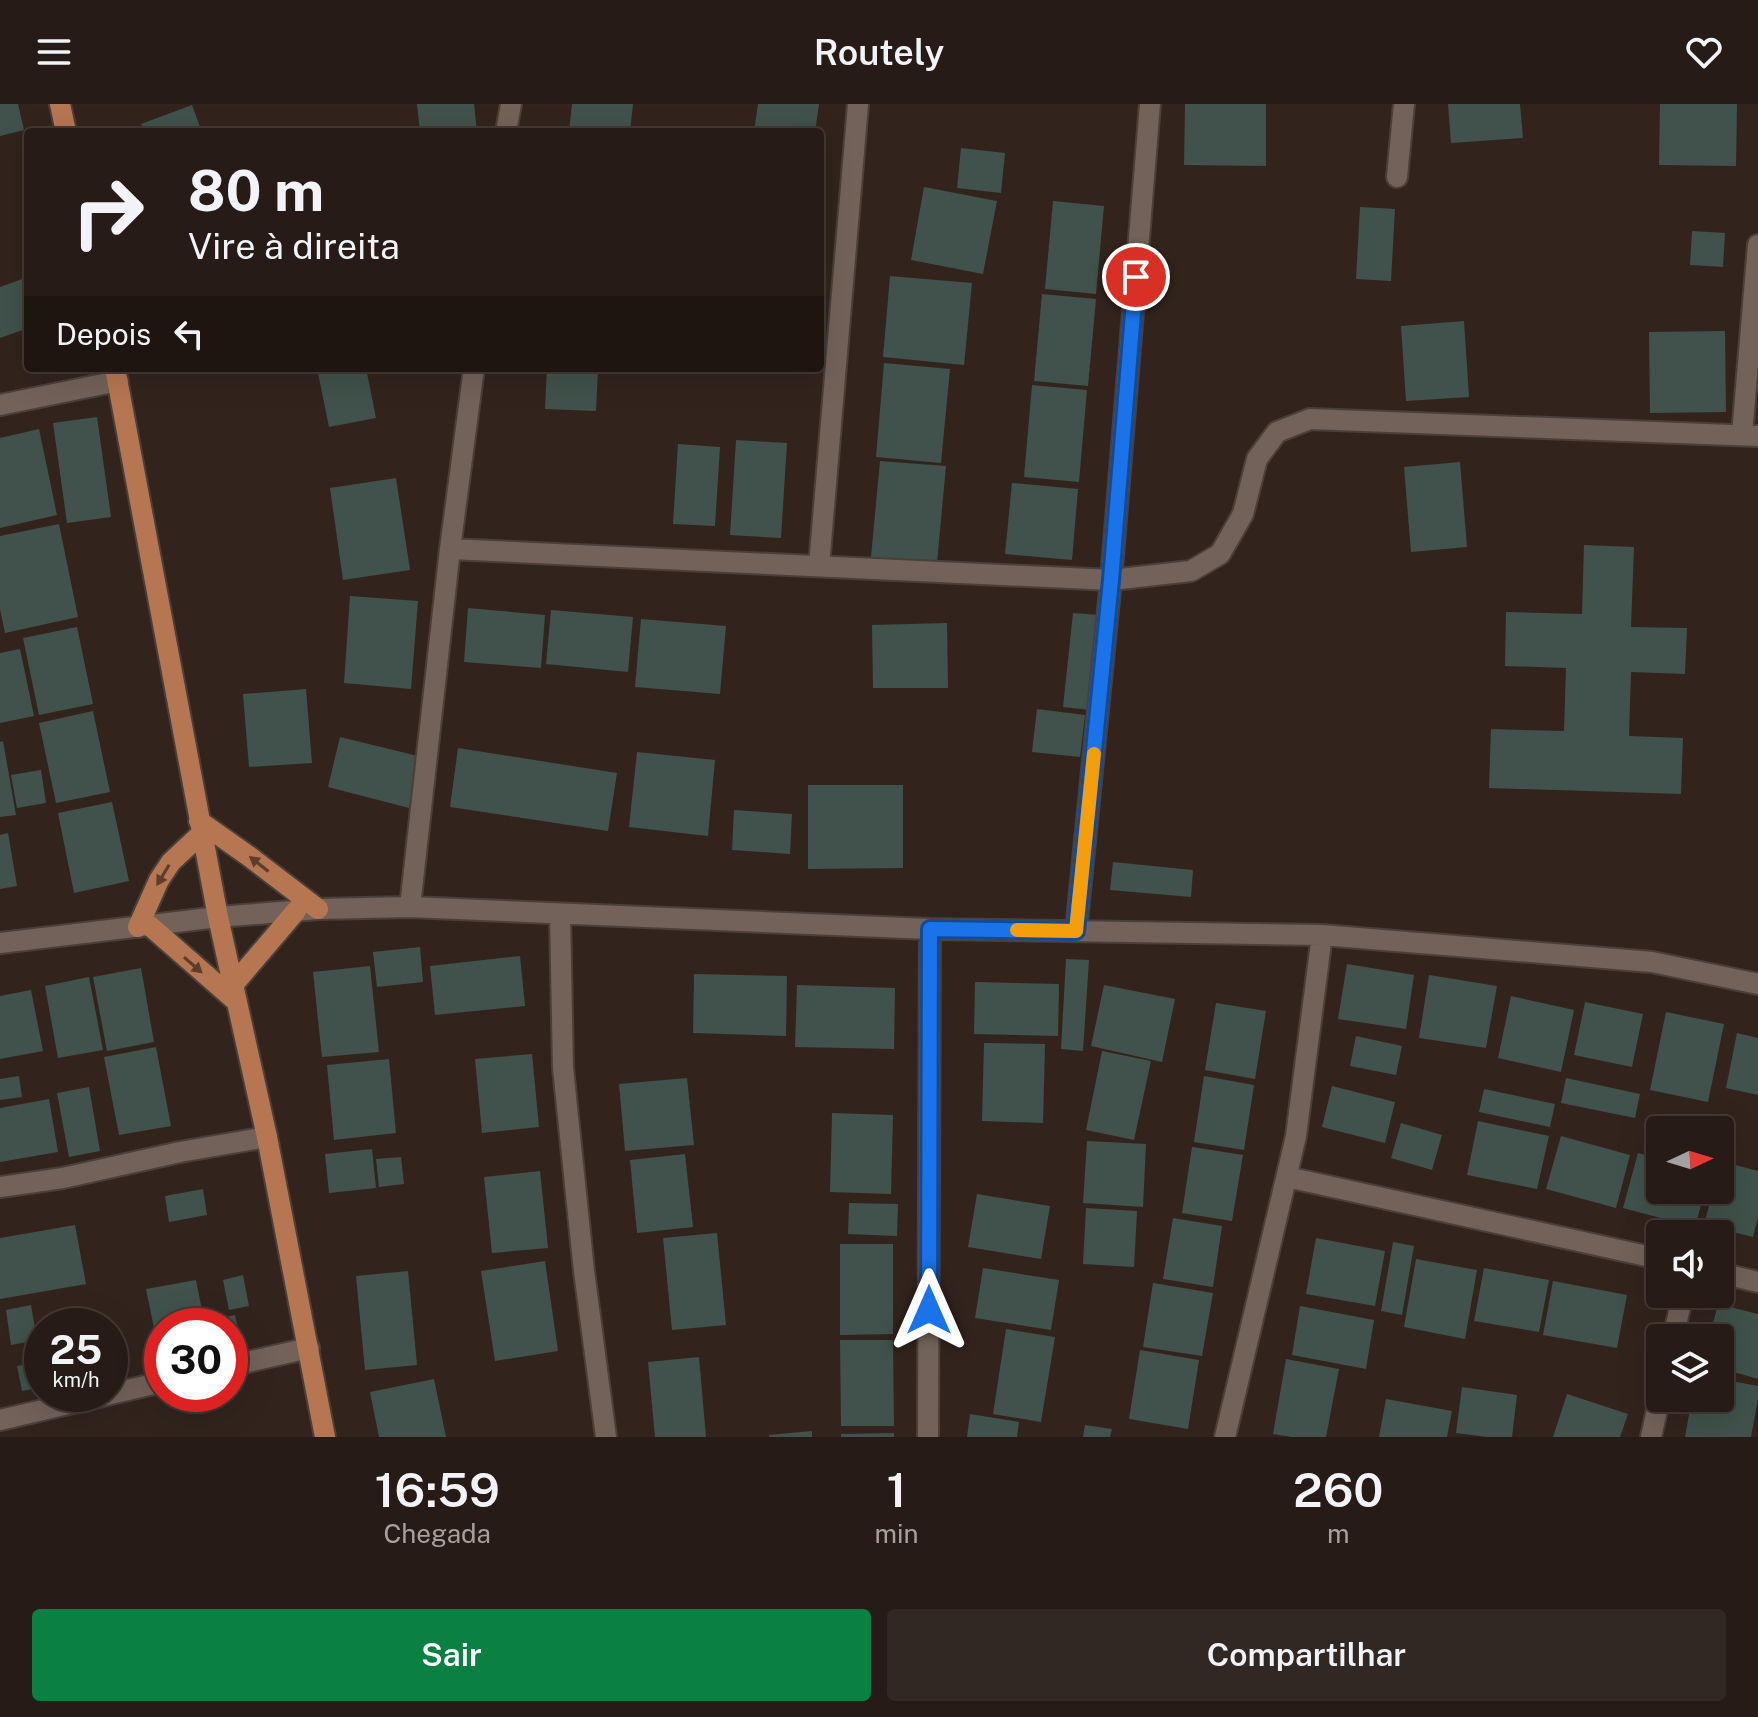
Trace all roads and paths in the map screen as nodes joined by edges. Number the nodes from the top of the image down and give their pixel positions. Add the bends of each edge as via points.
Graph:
1 (60, 104) edge
2 (511, 104) edge
3 (858, 104) edge
4 (1150, 104) edge
5 (1404, 104) edge
6 (65, 128) edge
7 (507, 128) edge
8 (1397, 177) dead end
9 (1758, 245) edge
10 (473, 372) edge
11 (117, 375) edge
12 (0, 405) edge
13 (1750, 436) edge
14 (450, 549) junction
15 (819, 566) junction
16 (1111, 580) junction
17 (201, 827) junction
18 (410, 907) junction
19 (318, 909) junction
20 (296, 911) junction
21 (560, 914) junction
22 (218, 917) junction
23 (144, 926) junction
24 (930, 929) junction
25 (1076, 931) junction
26 (1322, 935) junction
27 (0, 943) edge
28 (1758, 984) edge
29 (235, 994) junction
30 (267, 1137) junction
31 (1287, 1177) junction
32 (0, 1187) edge
33 (1646, 1256) edge
34 (1734, 1276) edge
35 (1758, 1282) edge
36 (309, 1348) junction
37 (248, 1362) edge
38 (144, 1386) edge
39 (1656, 1412) edge
40 (0, 1420) edge
41 (325, 1437) edge
42 (606, 1437) edge
43 (928, 1437) edge
44 (1225, 1437) edge
45 (1651, 1437) edge

1 - 6 main road
2 - 7 street
3 - 15 street
4 - 16 street
5 - 8 street
9 - 13 street
10 - 14 street
11 - 12 street
11 - 17 main road
13 - 16 street via 1310,419 1277,432 1257,459 1243,514 1220,554 1191,571
14 - 15 street
14 - 18 street
15 - 16 street
16 - 25 street
19 -> 17 main road
17 - 22 main road
17 -> 23 main road via 159,880
18 - 19 street
18 - 21 street
19 - 20 street
20 - 22 street
20 - 29 main road
21 - 24 street
21 - 42 street via 563,1068
22 - 23 street
22 - 29 main road
23 - 27 street
23 -> 29 main road
24 - 25 street
24 - 43 street
25 - 26 street
26 - 28 street via 1652,962
26 - 31 street
29 - 30 main road
30 - 32 street
30 - 36 main road
31 - 33 street
31 - 44 street
34 - 35 street
36 - 37 street
36 - 41 main road
38 - 40 street
39 - 45 street

